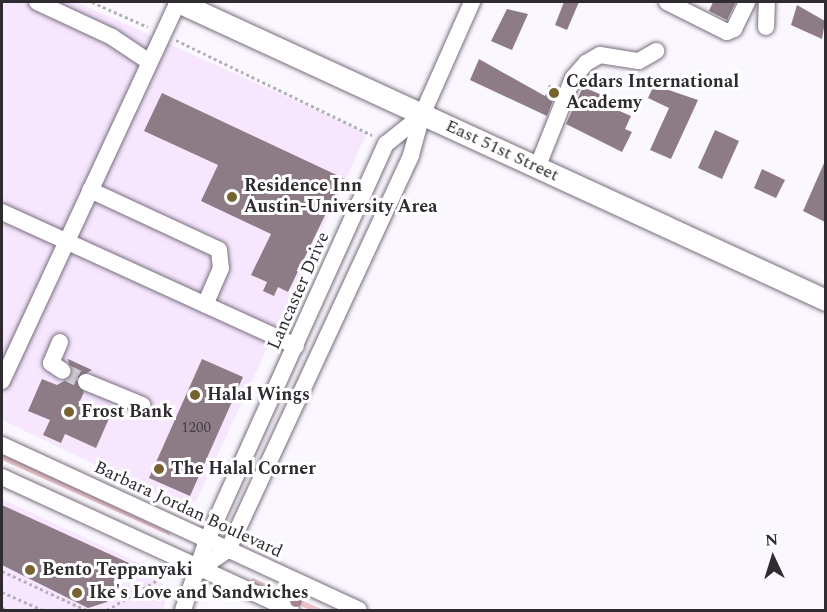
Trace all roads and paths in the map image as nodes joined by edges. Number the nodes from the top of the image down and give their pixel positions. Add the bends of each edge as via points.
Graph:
1 (37, 2) edge
2 (92, 2) edge
3 (178, 2) edge
4 (472, 2) edge
5 (667, 2) edge
6 (747, 2) edge
7 (767, 2) edge
8 (766, 27) dead end
9 (162, 33) junction
10 (656, 51) dead end
11 (148, 61) junction
12 (422, 115) junction
13 (376, 139) dead end
14 (537, 168) junction
15 (90, 190) junction
16 (2, 212) edge
17 (66, 241) junction
18 (825, 300) edge
19 (205, 305) junction
20 (60, 342) dead end
21 (297, 346) junction
22 (63, 371) dead end
23 (2, 381) edge
24 (86, 382) tunnel mouth
25 (142, 405) dead end
26 (2, 445) edge
27 (2, 477) edge
28 (207, 540) junction
29 (228, 550) junction
30 (201, 568) junction
31 (2, 571) edge
32 (164, 576) dead end
33 (2, 592) edge
34 (2, 608) edge
35 (31, 609) edge
36 (8, 610) edge
37 (43, 610) edge
38 (78, 610) edge
39 (85, 610) edge
40 (107, 610) edge
41 (183, 610) edge
42 (291, 610) edge
43 (359, 610) edge

1 - 11 street via 112,37
2 - 9 path
3 - 9 street
3 - 12 main road, East 51st Street
4 - 12 street
5 - 6 street via 728,32 734,29
7 - 8 street
9 - 11 street
9 - 13 path via 362,127
10 - 14 street via 639,62 600,55 586,63 573,78
11 - 15 street
12 - 14 main road, East 51st Street
12 - 21 street, Lancaster Drive via 386,144
12 - 29 street via 411,155
14 - 18 main road, East 51st Street
15 - 17 street
15 - 19 street via 219,250 221,268
16 - 17 street
17 - 19 street
17 - 23 street
19 - 21 street
20 - 22 street via 51,363
21 - 28 street, Lancaster Drive
24 - 25 street
26 - 28 street, Barbara Jordan Boulevard
27 - 30 street
28 - 29 street, Barbara Jordan Boulevard
28 - 30 street, Lancaster Drive
29 - 30 street
29 - 43 street, Barbara Jordan Boulevard
30 - 41 street, Lancaster Drive
30 - 42 street
31 - 39 path
32 - 40 path
33 - 35 path
34 - 36 path
35 - 37 path
38 - 39 path

